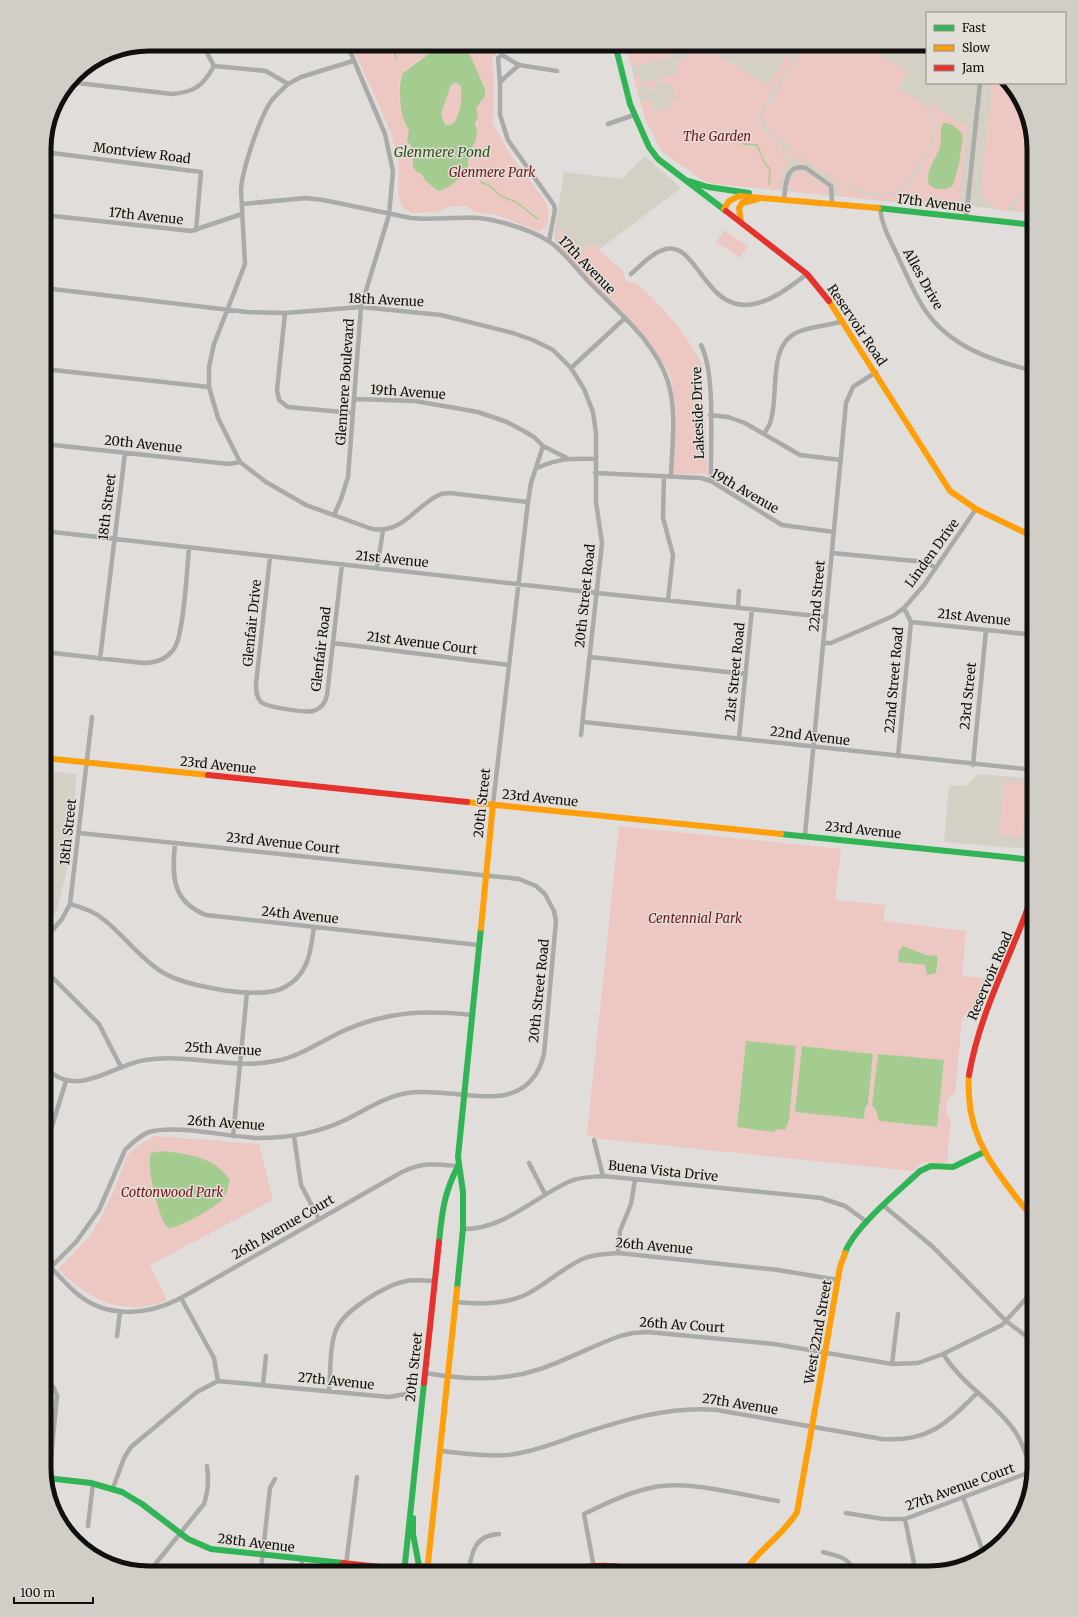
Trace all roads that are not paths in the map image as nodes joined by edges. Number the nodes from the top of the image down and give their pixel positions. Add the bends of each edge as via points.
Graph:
1 (206, 51) edge
2 (349, 51) edge
3 (617, 51) edge
4 (353, 61) junction
5 (520, 65) junction
6 (214, 66) junction
7 (557, 71) dead end
8 (500, 82) junction
9 (76, 83) edge
10 (288, 84) junction
11 (980, 84) edge
12 (634, 115) junction
13 (608, 124) dead end
14 (51, 153) edge
15 (681, 178) junction
16 (762, 197) junction
17 (784, 199) junction
18 (242, 204) junction
19 (832, 204) junction
20 (880, 208) junction
21 (724, 209) junction
22 (242, 214) junction
23 (389, 215) junction
24 (51, 217) edge
25 (966, 218) junction
26 (741, 222) junction
27 (1027, 224) edge
28 (196, 230) junction
29 (549, 241) junction
30 (631, 274) dead end
31 (807, 274) junction
32 (51, 289) edge
33 (361, 308) junction
34 (229, 310) junction
35 (285, 313) junction
36 (624, 319) junction
37 (843, 321) junction
38 (701, 345) dead end
39 (571, 368) junction
40 (1027, 369) edge
41 (51, 370) edge
42 (876, 372) junction
43 (209, 387) junction
44 (355, 399) junction
45 (354, 414) junction
46 (710, 415) junction
47 (764, 434) junction
48 (51, 445) edge
49 (543, 446) junction
50 (124, 453) junction
51 (568, 458) junction
52 (596, 459) junction
53 (841, 460) junction
54 (240, 462) junction
55 (537, 468) junction
56 (595, 473) junction
57 (664, 476) junction
58 (671, 476) junction
59 (711, 481) junction
60 (528, 502) junction
61 (976, 509) junction
62 (334, 514) junction
63 (383, 530) junction
64 (51, 532) edge
65 (834, 532) junction
66 (1027, 534) edge
67 (114, 539) junction
68 (189, 548) junction
69 (832, 553) junction
70 (270, 557) junction
71 (342, 564) junction
72 (377, 568) junction
73 (936, 568) junction
74 (519, 584) junction
75 (739, 591) dead end
76 (596, 593) junction
77 (668, 600) junction
78 (738, 607) junction
79 (904, 608) junction
80 (752, 609) junction
81 (826, 616) junction
82 (911, 622) junction
83 (986, 630) junction
84 (1027, 634) edge
85 (333, 643) junction
86 (824, 643) junction
87 (51, 653) edge
88 (590, 657) junction
89 (100, 659) junction
90 (509, 665) junction
91 (746, 674) junction
92 (256, 691) joint
93 (92, 717) dead end
94 (583, 722) junction
95 (581, 735) dead end
96 (740, 738) junction
97 (813, 747) junction
98 (898, 756) junction
99 (51, 759) edge
100 (87, 762) junction
101 (973, 765) junction
102 (1027, 769) edge
103 (493, 804) junction
104 (79, 833) junction
105 (805, 836) junction
106 (176, 844) junction
107 (1027, 859) edge
108 (485, 875) junction
109 (70, 904) junction
110 (1027, 913) edge
111 (314, 927) junction
112 (51, 932) edge
113 (478, 945) junction
114 (51, 976) edge
115 (248, 992) junction
116 (472, 1015) junction
117 (240, 1064) junction
118 (121, 1067) junction
119 (51, 1071) edge
120 (66, 1081) junction
121 (464, 1094) junction
122 (51, 1129) edge
123 (233, 1136) junction
124 (294, 1136) junction
125 (594, 1140) dead end
126 (984, 1152) junction
127 (529, 1163) dead end
128 (458, 1166) junction
129 (604, 1176) junction
130 (635, 1180) junction
131 (545, 1194) junction
132 (884, 1206) junction
133 (1027, 1210) edge
134 (319, 1219) junction
135 (867, 1222) junction
136 (463, 1229) junction
137 (618, 1253) junction
138 (51, 1268) joint
139 (838, 1280) junction
140 (434, 1281) junction
141 (181, 1298) junction
142 (1027, 1298) edge
143 (456, 1302) junction
144 (120, 1312) junction
145 (898, 1314) dead end
146 (1006, 1321) junction
147 (117, 1336) dead end
148 (1027, 1337) edge
149 (825, 1353) junction
150 (943, 1354) junction
151 (266, 1356) dead end
152 (892, 1364) junction
153 (425, 1373) junction
154 (448, 1377) junction
155 (218, 1381) junction
156 (263, 1384) junction
157 (51, 1385) edge
158 (328, 1391) junction
159 (977, 1393) junction
160 (406, 1394) dead end
161 (813, 1428) junction
162 (51, 1451) edge
163 (441, 1451) junction
164 (1027, 1458) edge
165 (207, 1466) dead end
166 (1027, 1474) edge
167 (357, 1477) dead end
168 (52, 1478) edge
169 (275, 1479) dead end
170 (94, 1483) junction
171 (113, 1488) junction
172 (963, 1496) junction
173 (778, 1501) dead end
174 (410, 1511) junction
175 (846, 1513) dead end
176 (905, 1519) junction
177 (88, 1526) dead end
178 (180, 1534) junction
179 (500, 1534) dead end
180 (982, 1551) edge
181 (823, 1552) dead end
182 (263, 1556) junction
183 (302, 1560) junction
184 (347, 1564) junction
185 (593, 1565) junction
186 (154, 1566) edge
187 (261, 1566) edge
188 (301, 1566) edge
189 (362, 1566) edge
190 (407, 1566) edge
191 (419, 1566) edge
192 (428, 1566) edge
193 (469, 1566) edge
194 (587, 1566) edge
195 (629, 1566) edge
196 (750, 1566) edge
197 (853, 1566) edge
198 (915, 1566) edge

1 - 6 street
2 - 4 street, Glenmere Boulevard
3 - 12 street, Reservoir Road
4 - 10 street via 301,77
4 - 23 street, Glenmere Boulevard via 390,150 393,171
5 - 7 street
5 - 8 street
5 - 8 street via 502,56 498,58
6 - 9 street via 206,80 184,93 172,94
6 - 10 street via 266,71
8 - 29 street via 500,116 508,140 556,210
10 - 18 street via 273,99 260,124 243,179
11 - 25 street
12 - 13 street
12 - 15 street, Reservoir Road via 647,146 662,163
14 - 28 street, Montview Road via 201,172
15 - 16 street via 705,186
15 - 21 street, Reservoir Road
16 - 17 street, 17th Avenue
16 - 21 street, 17th Avenue via 735,197
16 - 26 street via 742,203 739,208
17 - 19 street, 17th Avenue
17 - 19 street via 787,175 793,168 801,167 831,186
18 - 22 street
18 - 23 street, 17th Avenue via 312,199
19 - 20 street, 17th Avenue
20 - 25 street, 17th Avenue
20 - 40 street, Alles Drive via 881,222 888,239 912,287 932,319 969,349 993,360
21 - 26 street, Reservoir Road
22 - 28 street, 17th Avenue
22 - 34 street via 245,259
23 - 29 street, 17th Avenue via 423,220 483,218
23 - 33 street, Glenmere Boulevard
24 - 28 street, 17th Avenue via 182,231
25 - 27 street, 17th Avenue
26 - 31 street, Reservoir Road
29 - 36 street, 17th Avenue
30 - 31 street via 655,254 665,249 674,249 687,256 715,293 733,302 744,304 768,299
31 - 37 street, Reservoir Road via 829,299
32 - 34 street, 18th Avenue
33 - 35 street, 18th Avenue
33 - 39 street, 18th Avenue via 442,316 513,333 548,347
33 - 44 street, Glenmere Boulevard
34 - 35 street, 18th Avenue
34 - 43 street via 210,359
35 - 45 street via 277,390 279,400 288,406
36 - 39 street
36 - 58 street, 17th Avenue via 644,339 658,359 668,383 673,411
37 - 42 street, Reservoir Road
37 - 47 street via 796,332 783,345 778,358 772,417
38 - 46 street, Lakeside Drive via 708,362
39 - 52 street, 18th Avenue via 584,389 593,412
41 - 43 street
42 - 53 street, 22nd Street via 857,384 848,396
42 - 61 street, Reservoir Road via 950,491
43 - 54 street via 218,418
44 - 45 street, Glenmere Boulevard
44 - 49 street, 19th Avenue via 415,401 464,409 507,422 534,437
45 - 62 street, Glenmere Boulevard via 348,477
46 - 47 street via 734,418
46 - 59 street, Lakeside Drive
47 - 53 street via 800,456
48 - 50 street, 20th Avenue
49 - 51 street, 19th Avenue
49 - 55 street, 20th Street
50 - 54 street, 20th Avenue via 229,464
50 - 67 street, 18th Street
51 - 52 street, 19th Avenue
51 - 55 street, 19th Avenue
52 - 56 street, 20th Street Road
53 - 65 street, 22nd Street
54 - 62 street via 266,482 306,505
55 - 60 street, 20th Street
56 - 57 street, 19th Avenue
56 - 76 street, 20th Street Road via 602,542
57 - 58 street, 19th Avenue
57 - 77 street via 663,518 673,555
58 - 59 street, 19th Avenue
59 - 65 street, 19th Avenue via 782,525
60 - 63 street via 441,494 401,524
60 - 74 street, 20th Street
61 - 66 street, Reservoir Road
61 - 73 street, Linden Drive
62 - 63 street via 372,529
63 - 72 street
64 - 67 street, 21st Avenue
65 - 69 street, 22nd Street
67 - 68 street, 21st Avenue
67 - 89 street, 18th Street
68 - 70 street, 21st Avenue
68 - 89 street via 181,625 175,647 159,661 143,663
69 - 73 street via 925,562
69 - 81 street, 22nd Street
70 - 71 street, 21st Avenue
70 - 92 street, Glenfair Drive
71 - 72 street, 21st Avenue
71 - 85 street, Glenfair Road
72 - 74 street, 21st Avenue
73 - 79 street, Linden Drive
74 - 76 street, 21st Avenue
74 - 90 street, 20th Street
75 - 78 street
76 - 77 street, 21st Avenue
76 - 88 street, 20th Street Road
77 - 78 street, 21st Avenue
78 - 80 street, 21st Avenue
79 - 82 street, 22nd Street Road
79 - 86 street via 892,616 831,643
80 - 81 street, 21st Avenue
80 - 91 street, 21st Street Road
81 - 86 street, 22nd Street
82 - 83 street, 21st Avenue
82 - 98 street, 22nd Street Road
83 - 84 street, 21st Avenue
83 - 101 street, 23rd Street
85 - 90 street, 21st Avenue Court
85 - 92 street, Glenfair Road via 327,695 325,703 318,708 310,711 270,706 259,700
86 - 97 street, 22nd Street
87 - 89 street
88 - 91 street
88 - 94 street, 20th Street Road
90 - 103 street, 20th Street
91 - 96 street, 21st Street Road
93 - 100 street, 18th Street
94 - 95 street, 20th Street Road
94 - 96 street, 22nd Avenue
96 - 97 street, 22nd Avenue
97 - 98 street, 22nd Avenue
97 - 105 street, 22nd Street
98 - 101 street, 22nd Avenue
99 - 100 street, 23rd Avenue
100 - 103 street, 23rd Avenue
100 - 104 street, 18th Street
101 - 102 street, 22nd Avenue
103 - 105 street, 23rd Avenue
103 - 108 street, 20th Street
104 - 106 street, 23rd Avenue Court
104 - 109 street, 18th Street
105 - 107 street, 23rd Avenue
106 - 108 street, 23rd Avenue Court
106 - 111 street, 24th Avenue via 173,866 176,886 184,901 194,910 226,919
108 - 113 street, 20th Street
108 - 121 street, 20th Street Road via 524,880 536,886 551,904 556,932 541,1066 523,1089 507,1096
109 - 112 street, 18th Street
109 - 115 street via 91,911 102,918 146,960 174,978 193,984
110 - 126 street, Reservoir Road via 986,1006 971,1064 969,1108
111 - 113 street, 24th Avenue
111 - 115 street via 310,956 295,980 274,991
113 - 116 street, 20th Street
114 - 118 street via 100,1024
115 - 117 street
116 - 117 street, 25th Avenue via 435,1011 369,1020 282,1060
116 - 121 street, 20th Street
117 - 118 street, 25th Avenue via 167,1057
117 - 123 street
118 - 120 street, 25th Avenue via 91,1080
119 - 120 street
120 - 122 street
121 - 124 street, 26th Avenue via 430,1091 396,1095 342,1121
121 - 128 street, 20th Street
123 - 124 street, 26th Avenue
123 - 138 street, 26th Avenue via 164,1130 142,1136 125,1150 107,1193 88,1226
124 - 134 street via 301,1185
125 - 129 street
126 - 132 street, West 22nd Street via 953,1167 926,1167
126 - 133 street, Reservoir Road
127 - 131 street
128 - 134 street, 26th Avenue Court via 416,1165
128 - 136 street, 20th Street via 463,1192
128 - 140 street, 20th Street via 444,1199
129 - 130 street, Buena Vista Drive
129 - 131 street, Buena Vista Drive via 574,1180
130 - 135 street, Buena Vista Drive via 821,1198 845,1206
130 - 137 street via 631,1204 620,1231
131 - 136 street, Buena Vista Drive via 492,1225
132 - 135 street, West 22nd Street
132 - 146 street via 933,1247
134 - 141 street, 26th Avenue Court
135 - 139 street, West 22nd Street via 847,1246
136 - 143 street, 20th Street
137 - 139 street, 26th Avenue via 778,1270
137 - 143 street, 26th Avenue via 598,1254 584,1259 534,1290 512,1300 482,1304
138 - 144 street, 26th Avenue Court via 86,1300
139 - 149 street, West 22nd Street
140 - 153 street, 20th Street
140 - 158 street via 418,1280 394,1285 348,1313 337,1329 334,1340
141 - 144 street, 26th Avenue Court via 155,1309
141 - 155 street via 214,1358
142 - 146 street, 26th Av Court
143 - 154 street, 20th Street
144 - 147 street
145 - 152 street
146 - 148 street
146 - 150 street, 26th Av Court
149 - 152 street, 26th Av Court
149 - 154 street, 26th Av Court via 774,1344 633,1332 537,1370 486,1379
149 - 161 street, West 22nd Street
150 - 152 street, 26th Av Court via 918,1363
150 - 159 street via 956,1373
151 - 156 street
153 - 154 street
153 - 174 street, 20th Street
154 - 163 street, 20th Street
155 - 156 street, 27th Avenue
155 - 171 street via 197,1392 131,1447
156 - 158 street, 27th Avenue
157 - 162 street via 57,1396
158 - 160 street, 27th Avenue via 389,1397
159 - 161 street, 27th Avenue via 941,1427 904,1440
159 - 164 street via 1014,1429
161 - 163 street, 27th Avenue via 717,1410 695,1409 634,1418 531,1451 508,1455
161 - 196 street, West 22nd Street via 799,1504 794,1518 786,1531
163 - 192 street, 20th Street
165 - 178 street via 207,1495 204,1504
166 - 172 street, 27th Avenue Court
167 - 184 street
168 - 170 street, 28th Avenue
169 - 182 street via 270,1488
170 - 171 street, 28th Avenue
170 - 177 street
171 - 178 street, 28th Avenue via 132,1497
172 - 176 street, 27th Avenue Court
172 - 180 street
173 - 185 street via 680,1485 660,1486 631,1494 584,1514
174 - 190 street, 20th Street
174 - 191 street
175 - 176 street, 27th Avenue Court via 883,1519
176 - 198 street
178 - 182 street, 28th Avenue via 198,1545 211,1549
178 - 186 street
179 - 193 street via 485,1536 477,1544
181 - 197 street via 846,1558
182 - 183 street, 28th Avenue
182 - 187 street
183 - 184 street, 28th Avenue
183 - 188 street
184 - 189 street, 28th Avenue
185 - 194 street
185 - 195 street

